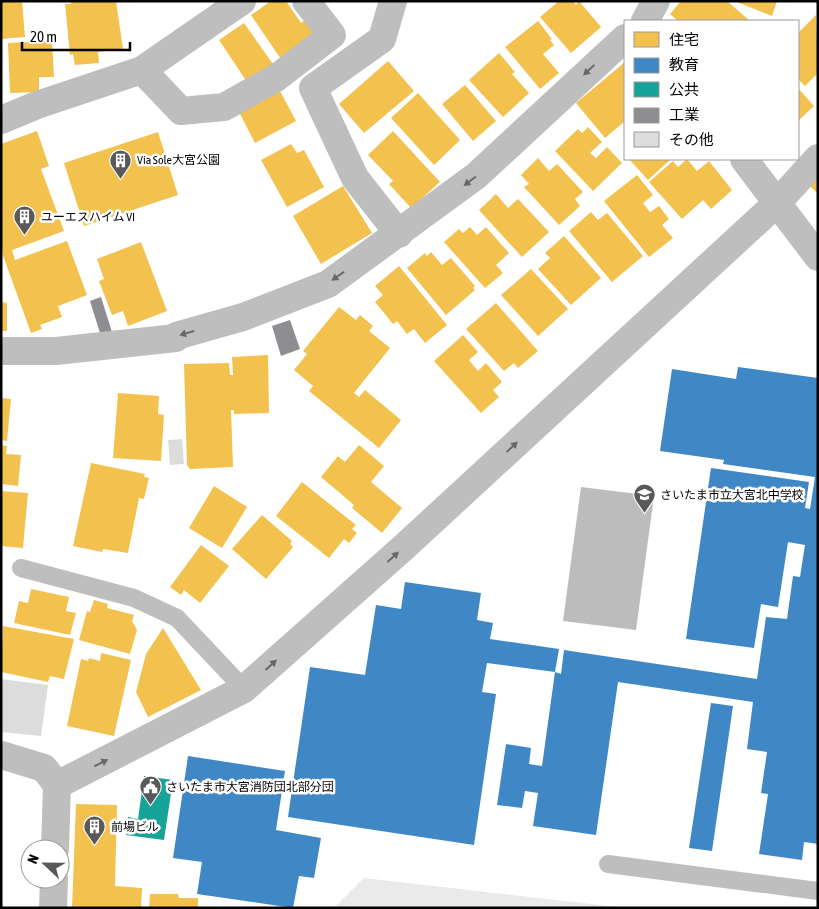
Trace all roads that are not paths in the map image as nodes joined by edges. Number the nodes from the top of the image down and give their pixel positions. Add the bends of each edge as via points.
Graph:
1 (242, 1) edge
2 (306, 1) edge
3 (393, 1) edge
4 (656, 1) edge
5 (646, 20) edge
6 (624, 39) edge
7 (142, 70) junction
8 (1, 120) edge
9 (818, 158) edge
10 (745, 160) edge
11 (777, 203) junction
12 (399, 234) junction
13 (818, 257) edge
14 (1, 351) edge
15 (21, 568) dead end
16 (244, 689) junction
17 (1, 755) edge
18 (58, 785) junction
19 (55, 839) edge
20 (608, 864) dead end
21 (54, 889) edge
22 (818, 891) edge
23 (53, 908) edge

1 - 7 street
2 - 7 street via 332,35 276,78 224,107 181,112
3 - 12 street via 382,40 313,88 355,178
4 - 5 street
6 -> 12 street via 476,176
7 - 8 street
9 - 11 street
10 - 11 street
11 - 13 street
16 -> 11 street via 404,547
12 -> 14 street via 328,284 243,317 176,338 56,351
15 - 16 lane via 134,598 177,618
18 -> 16 street
17 - 18 street via 44,768
18 - 19 street
20 - 22 lane
21 - 23 street

